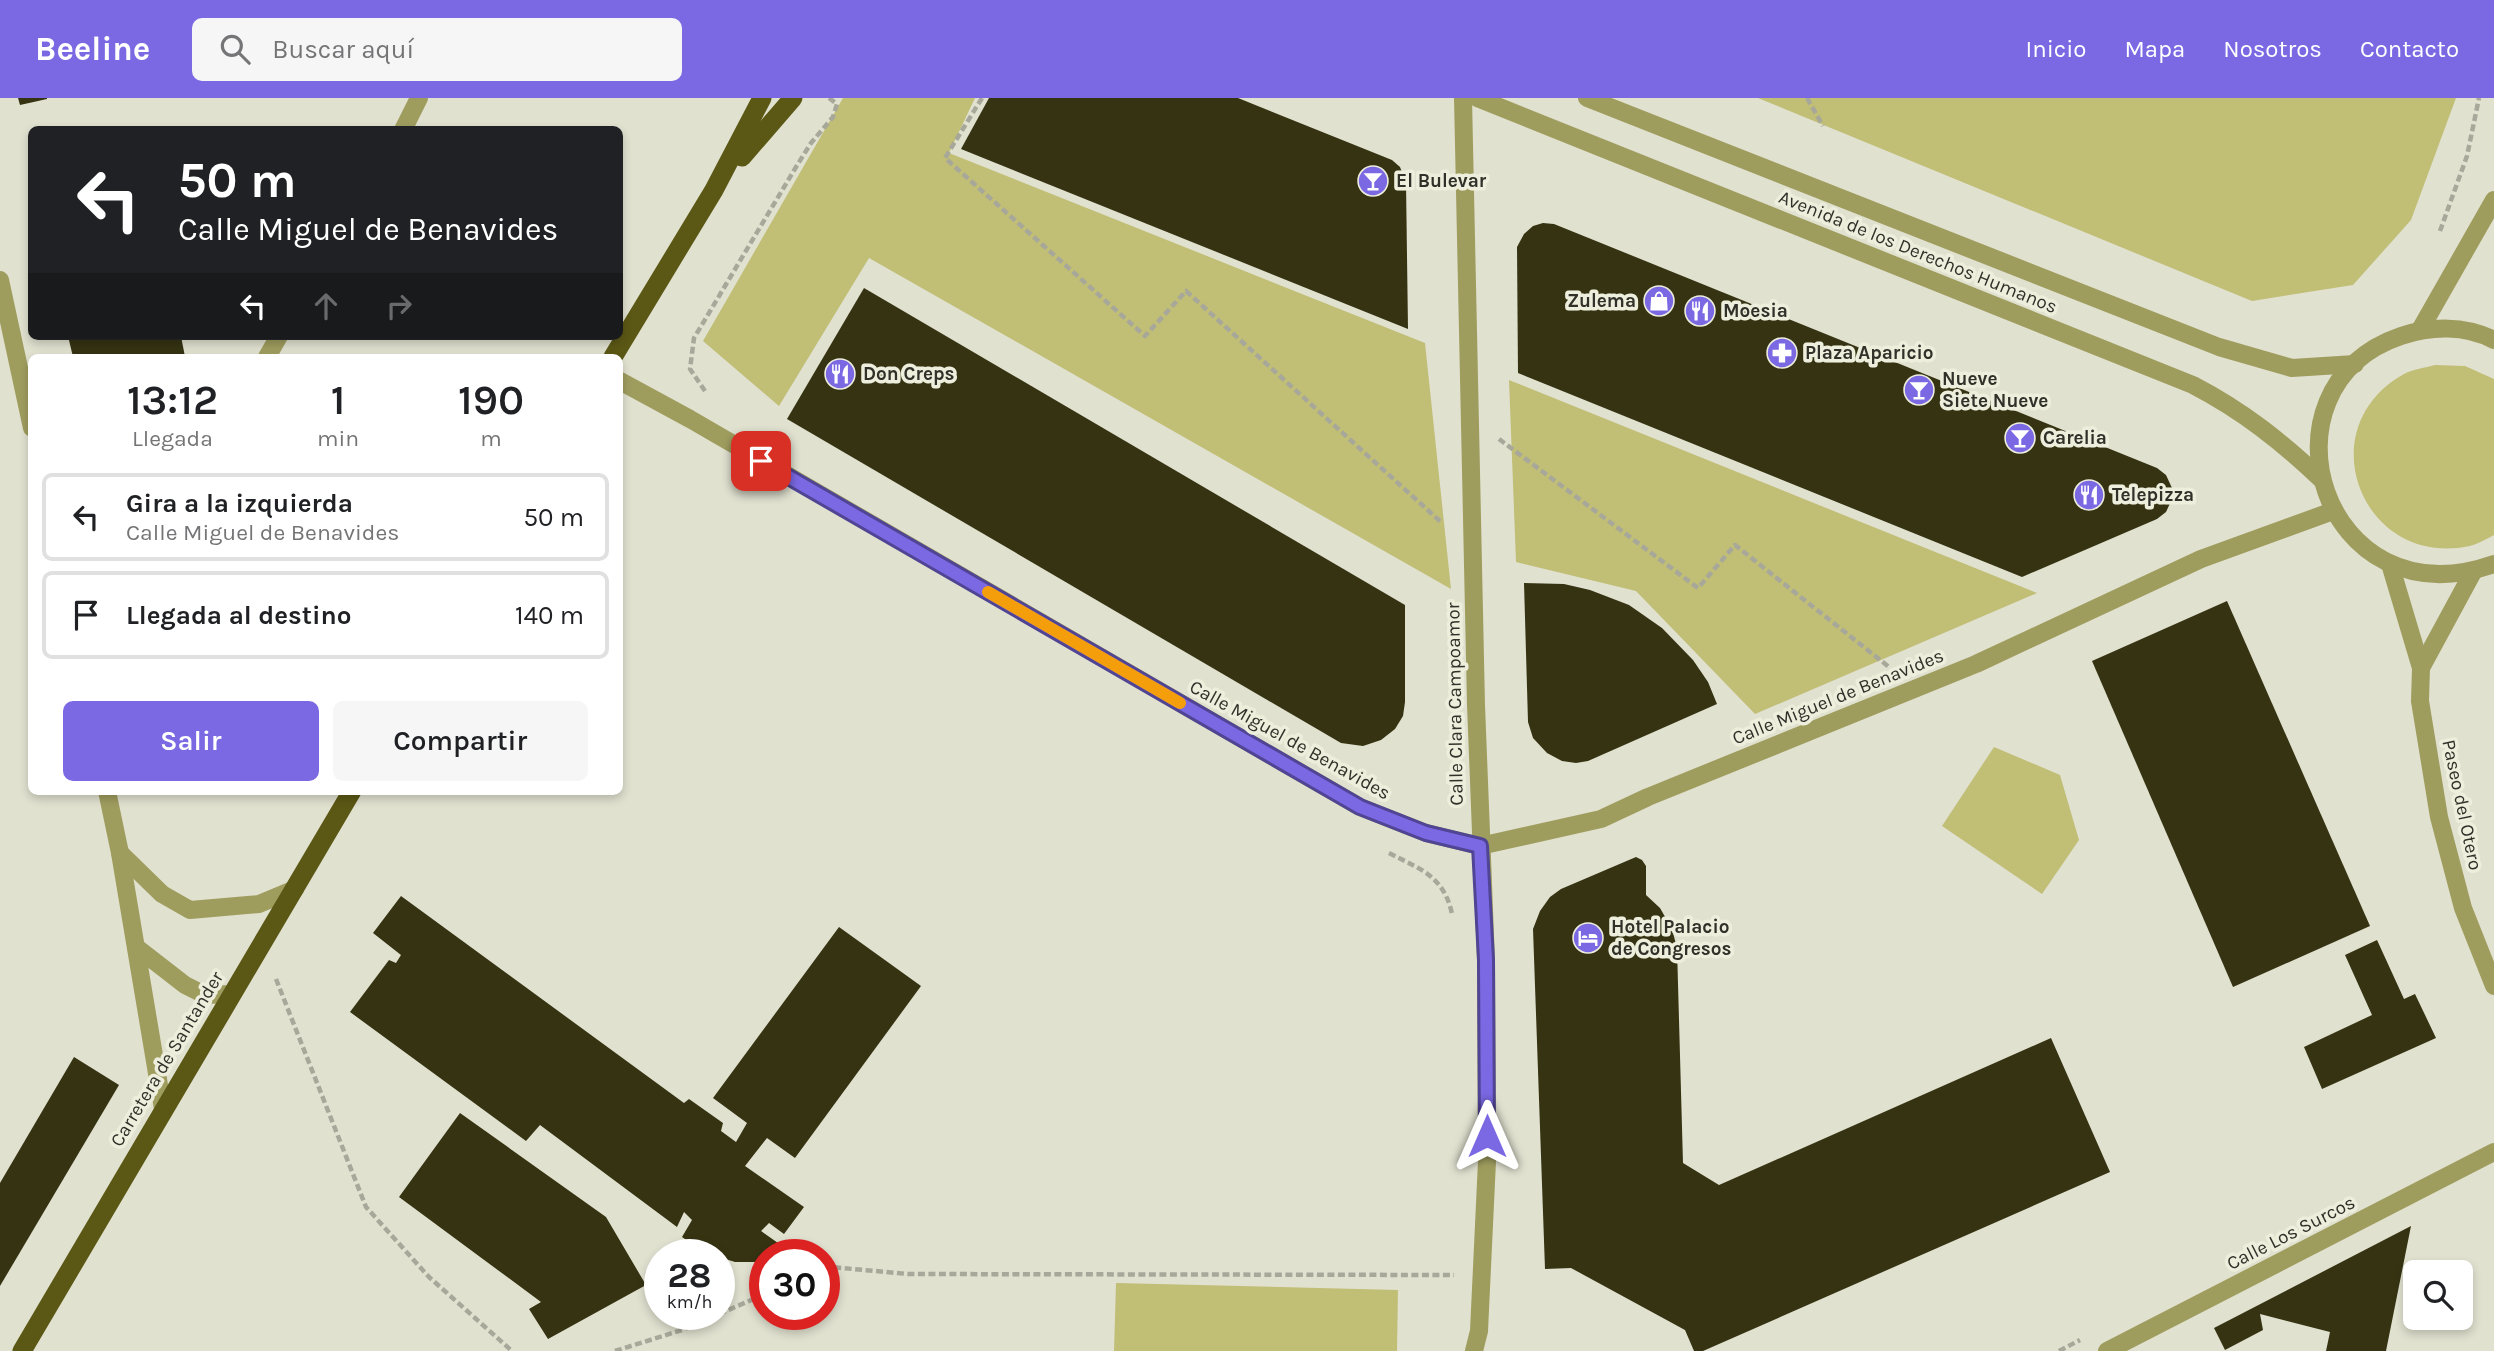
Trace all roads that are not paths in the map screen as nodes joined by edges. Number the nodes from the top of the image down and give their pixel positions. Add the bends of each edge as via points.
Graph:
1 (419, 98) edge
2 (762, 98) edge
3 (793, 98) edge
4 (1463, 98) edge
5 (1477, 98) edge
6 (1587, 98) edge
7 (405, 126) edge
8 (714, 190) junction
9 (2494, 200) edge
10 (0, 280) edge
11 (2420, 330) junction
12 (2494, 340) edge
13 (615, 354) edge
14 (2354, 364) junction
15 (623, 383) edge
16 (28, 410) edge
17 (2322, 480) junction
18 (2333, 511) junction
19 (2390, 564) junction
20 (2494, 564) edge
21 (2473, 572) junction
22 (2421, 668) junction
23 (108, 795) edge
24 (350, 795) edge
25 (1480, 846) junction
26 (120, 853) junction
27 (295, 890) junction
28 (136, 947) junction
29 (2494, 986) edge
30 (232, 994) junction
31 (163, 1109) junction
32 (2494, 1152) edge
33 (53, 1296) junction
34 (2118, 1349) edge
35 (22, 1351) edge
36 (27, 1351) edge
37 (1474, 1351) edge

1 - 7 street
2 - 8 highway
3 - 8 highway
4 - 25 street, Calle Clara Campoamor
5 - 17 street, Avenida de los Derechos Humanos via 2193,386 2225,402 2283,443
6 - 14 street, Avenida de los Derechos Humanos via 2219,347 2292,368
8 - 13 highway
9 - 11 street
10 - 16 street
11 - 12 street via 2452,328
11 - 14 street via 2384,342
14 - 17 street via 2335,388 2323,417 2318,451
15 - 25 street, Calle Miguel de Benavides via 1360,807 1426,833
17 - 18 street
18 - 19 street via 2362,547
18 - 25 street, Calle Miguel de Benavides via 2201,559 1976,664 1601,819
19 - 21 street via 2431,575
19 - 22 street, Paseo del Otero
20 - 21 street
21 - 22 street, Paseo del Otero
22 - 29 street, Paseo del Otero via 2420,701 2439,817 2463,908
23 - 26 street
24 - 27 highway, Carretera de Santander
25 - 37 street, Calle Clara Campoamor via 1487,1148 1483,1275
26 - 27 street via 162,894 190,910 259,904
26 - 28 street
27 - 30 highway, Carretera de Santander
28 - 30 street via 205,995
28 - 31 street
30 - 31 highway, Carretera de Santander
31 - 33 highway, Carretera de Santander
32 - 34 street, Calle Los Surcos
33 - 35 highway, Carretera de Santander
33 - 36 highway

